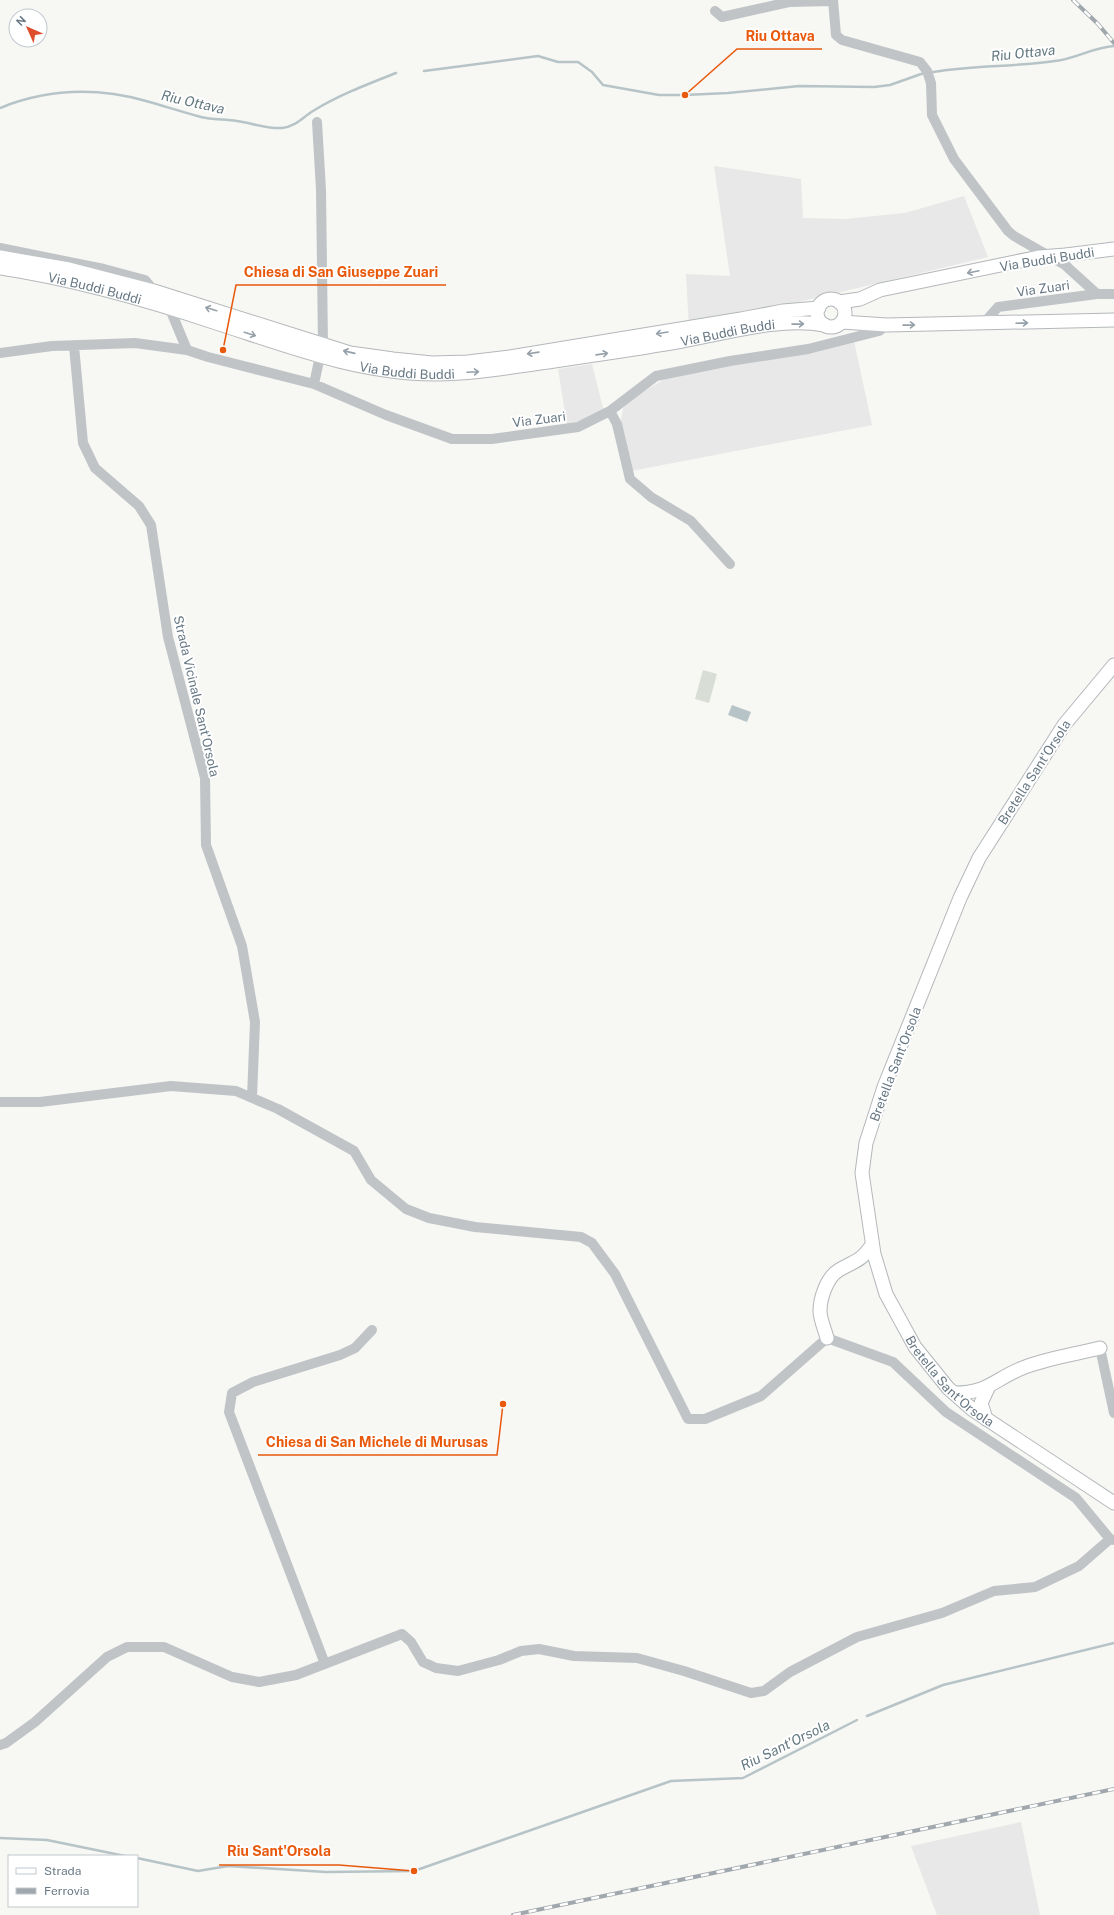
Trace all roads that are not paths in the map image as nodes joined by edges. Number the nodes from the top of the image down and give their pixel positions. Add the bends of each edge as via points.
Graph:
1 (832, 1) edge
2 (715, 11) dead end
3 (318, 122) dead end
4 (0, 248) edge
5 (1114, 249) edge
6 (0, 257) edge
7 (0, 268) edge
8 (154, 291) junction
9 (1097, 294) junction
10 (1114, 294) edge
11 (839, 302) junction
12 (819, 308) junction
13 (170, 309) junction
14 (1114, 320) edge
15 (842, 322) junction
16 (983, 324) junction
17 (825, 325) junction
18 (887, 326) junction
19 (74, 346) junction
20 (187, 350) junction
21 (321, 351) junction
22 (0, 353) edge
23 (314, 384) junction
24 (610, 411) junction
25 (730, 564) dead end
26 (1114, 666) edge
27 (252, 1097) junction
28 (0, 1102) edge
29 (872, 1245) junction
30 (849, 1265) junction
31 (879, 1271) junction
32 (372, 1330) dead end
33 (827, 1338) junction
34 (1100, 1348) joint
35 (988, 1388) junction
36 (954, 1393) junction
37 (1114, 1413) edge
38 (986, 1419) junction
39 (1114, 1503) edge
40 (1112, 1539) edge
41 (325, 1664) junction
42 (0, 1745) edge

1 - 2 street via 789,2 722,17
1 - 9 street via 836,35 842,40 920,62 931,83 932,115 954,159 988,206 1014,236 1065,265
3 - 21 street via 321,190
4 - 8 street via 145,280
5 -> 11 main road, Via Buddi Buddi, bridge via 1039,257 880,290 860,299
6 - 8 main road, Via Buddi Buddi via 69,269
7 - 13 main road, Via Buddi Buddi via 78,283
21 -> 8 main road, Via Buddi Buddi
9 - 10 street, Via Zuari
9 - 16 street, Via Zuari via 998,307
11 - 12 main road via 828,300
11 - 15 main road via 845,314
12 - 17 main road via 819,319
12 -> 21 main road, Via Buddi Buddi via 783,311 595,344 468,362 432,363
13 - 20 street
13 -> 21 main road, Via Buddi Buddi
16 -> 14 main road
15 - 17 main road via 834,327
15 - 18 main road
18 -> 16 main road
21 -> 17 main road, Via Buddi Buddi via 352,364 393,371 435,374 480,372 662,345 768,326
18 - 24 street, Via Zuari via 879,331 808,349 656,376
19 - 20 street, Via Zuari via 135,343
19 - 22 street, Via Zuari
19 - 27 street, Strada Vicinale Sant'Orsola via 83,443 95,468 139,506 151,525 168,636 205,778 206,845 242,946 255,1022
20 - 23 street, Via Zuari
21 - 23 street
23 - 24 street, Via Zuari via 386,415 452,439 492,438 578,428
24 - 25 street via 616,424 630,479 651,497 691,521
26 - 29 main road, Bretella Sant'Orsola via 1064,725 979,858 960,898 884,1086 866,1143 862,1173
27 - 28 street via 236,1091 171,1086 40,1102
27 - 33 street via 354,1151 372,1180 406,1209 429,1218 475,1227 581,1237 592,1243 615,1274 688,1419 705,1419 761,1396
29 - 30 main road via 865,1256
29 - 31 main road, Bretella Sant'Orsola
30 - 31 main road via 868,1266
30 - 33 main road via 828,1281 823,1296 820,1311
31 - 36 main road, Bretella Sant'Orsola via 886,1294 915,1347
32 - 41 street via 355,1348 340,1355 253,1382 232,1393 229,1412
33 - 40 street via 893,1362 946,1412 1076,1498
34 - 35 main road via 1025,1367
34 - 37 street
35 - 36 main road via 971,1393
35 - 38 main road via 981,1403
36 - 38 main road, Bretella Sant'Orsola
38 - 39 main road, Bretella Sant'Orsola
40 - 41 street via 1078,1566 1035,1587 994,1591 942,1613 857,1637 790,1672 764,1691 751,1694 637,1658 574,1656 539,1649 521,1651 458,1671 436,1668 423,1662 411,1642 402,1634
41 - 42 street via 296,1675 259,1682 232,1677 164,1647 127,1647 107,1657 35,1722

